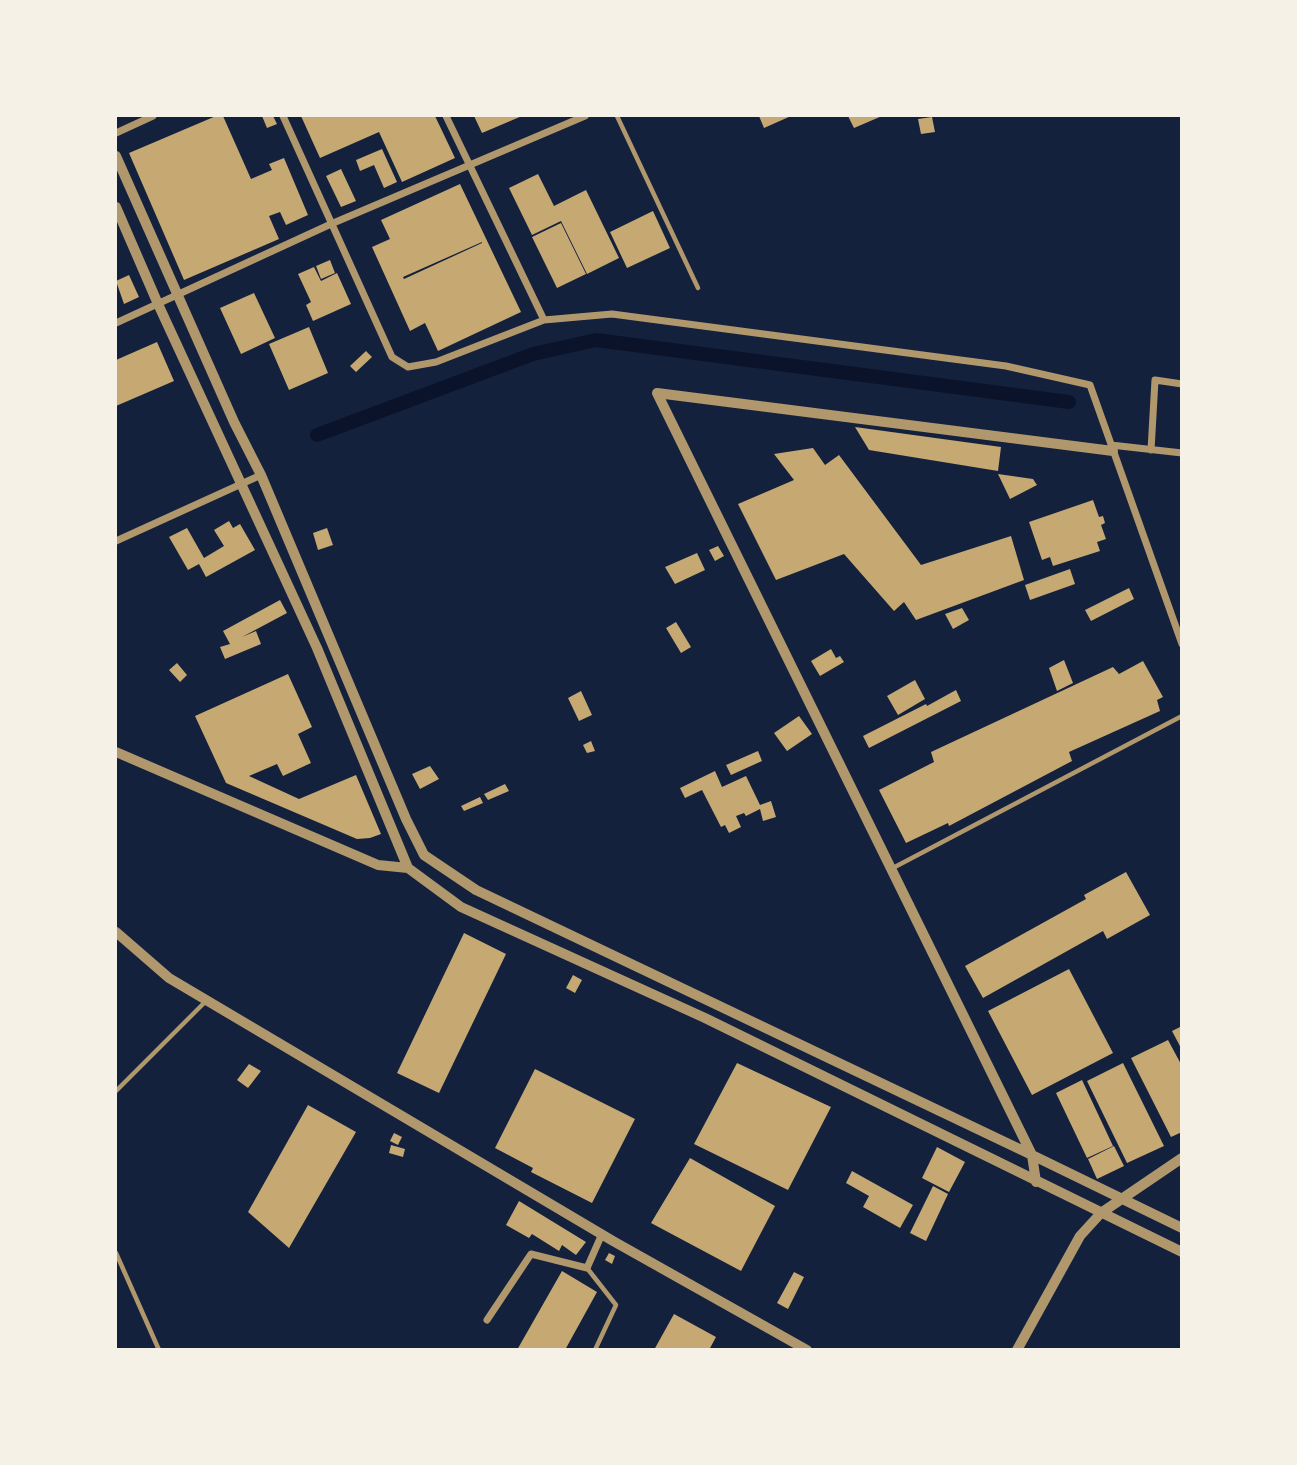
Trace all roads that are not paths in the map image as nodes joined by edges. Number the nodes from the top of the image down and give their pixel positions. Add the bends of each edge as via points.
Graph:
1 (153, 116) edge
2 (283, 116) edge
3 (446, 116) edge
4 (586, 116) edge
5 (617, 116) edge
6 (116, 133) edge
7 (116, 156) edge
8 (470, 165) junction
9 (116, 206) edge
10 (331, 225) junction
11 (698, 289) dead end
12 (177, 296) junction
13 (158, 304) junction
14 (544, 320) junction
15 (116, 323) edge
16 (1181, 384) edge
17 (1112, 448) junction
18 (1151, 450) junction
19 (1181, 453) edge
20 (261, 475) junction
21 (242, 485) junction
22 (116, 541) edge
23 (1181, 644) edge
24 (1181, 716) edge
25 (116, 752) edge
26 (408, 868) junction
27 (891, 869) junction
28 (116, 932) edge
29 (206, 1000) junction
30 (116, 1090) edge
31 (1032, 1155) junction
32 (1181, 1158) edge
33 (1036, 1182) junction
34 (1121, 1200) junction
35 (1101, 1213) junction
36 (1181, 1228) edge
37 (602, 1234) junction
38 (1181, 1252) edge
39 (116, 1253) edge
40 (587, 1268) junction
41 (487, 1320) dead end
42 (788, 1339) junction
43 (159, 1349) edge
44 (594, 1349) edge
45 (781, 1349) edge
46 (807, 1349) edge
47 (1017, 1349) edge

1 - 6 street
2 - 10 street
3 - 8 street
4 - 8 street
5 - 11 lane
7 - 12 street
8 - 10 street
8 - 14 street
9 - 13 street
10 - 12 street
10 - 14 street via 392,357 408,367 436,362
12 - 13 street
12 - 20 street
13 - 15 street
13 - 21 street
14 - 17 street via 612,314 1030,371 1090,385
16 - 18 street via 1155,380
17 - 18 street
17 - 23 street
17 - 27 street via 657,393
18 - 19 street
20 - 21 street
20 - 31 street via 424,855 477,890
21 - 22 street
21 - 26 street via 317,648
24 - 27 lane
25 - 26 street via 378,865
26 - 33 street via 461,907 705,1018
27 - 31 street
28 - 29 street via 169,978
29 - 30 lane
29 - 37 street
31 - 33 street
31 - 34 street
32 - 34 street
33 - 35 street
34 - 35 street
34 - 36 street
35 - 38 street
35 - 47 street via 1080,1236
37 - 40 street
37 - 42 street
39 - 43 lane
40 - 41 street via 531,1254
40 - 44 lane via 616,1305
42 - 45 lane
42 - 46 street

